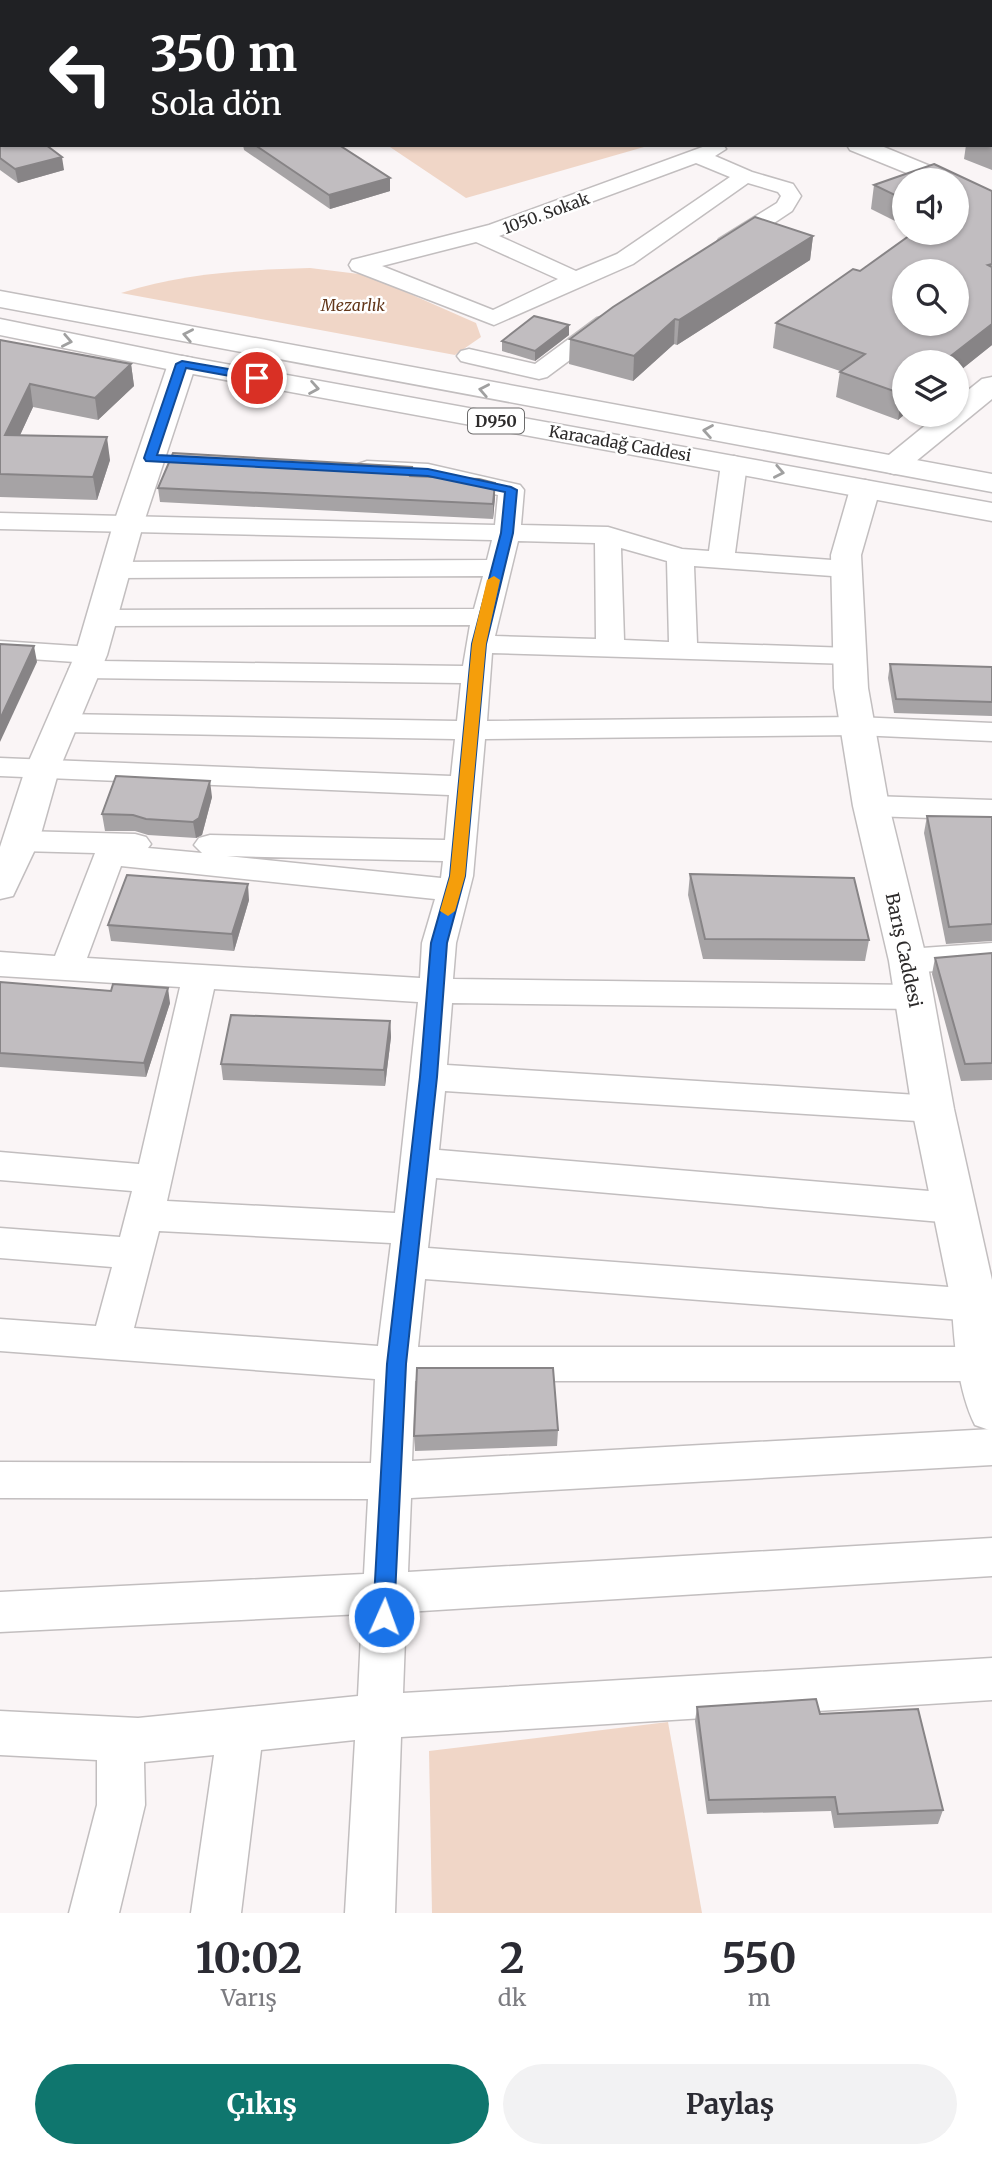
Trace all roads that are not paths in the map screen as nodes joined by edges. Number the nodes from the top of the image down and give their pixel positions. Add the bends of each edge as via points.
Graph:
1 (721, 147) edge
2 (863, 147) edge
3 (696, 156) junction
4 (915, 168) edge
5 (745, 176) junction
6 (478, 235) junction
7 (715, 252) edge
8 (576, 279) junction
9 (0, 299) edge
10 (625, 310) edge
11 (494, 318) junction
12 (2, 330) edge
13 (182, 364) junction
14 (992, 384) edge
15 (969, 403) edge
16 (940, 427) edge
17 (734, 464) junction
18 (339, 468) edge
19 (879, 477) junction
20 (992, 483) edge
21 (992, 512) edge
22 (0, 521) edge
23 (128, 524) junction
24 (507, 533) junction
25 (608, 535) junction
26 (681, 558) junction
27 (721, 562) junction
28 (496, 568) junction
29 (846, 569) junction
30 (114, 570) junction
31 (101, 618) junction
32 (482, 630) junction
33 (610, 648) junction
34 (0, 649) edge
35 (683, 650) junction
36 (850, 656) junction
37 (87, 662) junction
38 (476, 675) junction
39 (62, 723) junction
40 (857, 726) junction
41 (471, 730) junction
42 (992, 732) edge
43 (0, 767) edge
44 (42, 771) junction
45 (466, 786) junction
46 (871, 806) junction
47 (992, 810) edge
48 (22, 841) junction
49 (460, 851) junction
50 (0, 887) edge
51 (453, 890) junction
52 (992, 955) edge
53 (0, 964) edge
54 (67, 967) junction
55 (200, 975) junction
56 (912, 979) junction
57 (435, 991) junction
58 (429, 1077) junction
59 (933, 1109) junction
60 (419, 1162) junction
61 (0, 1166) edge
62 (154, 1179) junction
63 (953, 1208) junction
64 (144, 1215) junction
65 (0, 1243) edge
66 (410, 1246) junction
67 (136, 1254) junction
68 (981, 1332) edge
69 (0, 1335) edge
70 (111, 1342) junction
71 (396, 1364) junction
72 (992, 1411) edge
73 (992, 1447) edge
74 (0, 1480) edge
75 (389, 1481) junction
76 (992, 1557) edge
77 (385, 1593) junction
78 (0, 1612) edge
79 (992, 1679) edge
80 (380, 1716) junction
81 (240, 1730) junction
82 (0, 1733) edge
83 (120, 1739) junction
84 (94, 1913) edge
85 (216, 1913) edge
86 (370, 1913) edge

1 - 3 street, 1050. Sokak
2 - 4 main road
3 - 5 street
3 - 6 street, 1050. Sokak
5 - 7 street via 786,188 791,196 785,207
5 - 8 street via 625,259
6 - 8 street
6 - 11 street, 1050. Sokak via 360,265
8 - 11 street
19 -> 9 main road, Karacadağ Caddesi / D950
10 - 11 street via 539,372 469,356 495,329
12 -> 13 main road, Karacadağ Caddesi / D950
13 -> 17 main road, Karacadağ Caddesi / D950
13 - 23 main road via 164,459
14 - 15 main road
16 - 19 main road
17 -> 19 main road, Karacadağ Caddesi / D950
17 - 27 street
18 - 24 street via 428,472 511,490
19 - 20 main road, Karacadağ Caddesi / D950
19 - 21 main road, Karacadağ Caddesi / D950
19 - 29 main road, Barış Caddesi via 846,555
22 - 23 street
23 - 24 street
23 - 30 main road
24 - 25 street
24 - 28 street
25 - 26 street
25 - 33 street
26 - 27 street
26 - 35 street
27 - 29 street
28 - 30 street
28 - 32 street
29 - 36 main road, Barış Caddesi
30 - 31 main road
31 - 32 street
31 - 37 main road
32 - 33 street
32 - 38 street
33 - 35 street
34 - 37 street
35 - 36 street
36 - 40 main road, Barış Caddesi
37 - 38 street
37 - 39 main road
38 - 41 street
39 - 41 street
39 - 44 main road
40 - 41 street
40 - 42 street
40 - 46 main road, Barış Caddesi
41 - 45 street
43 - 44 street
44 - 45 street
44 - 48 main road
45 - 49 street
46 - 47 street
46 - 56 main road, Barış Caddesi
48 - 49 street
48 - 50 main road
49 - 51 street
51 - 54 street via 110,855
51 - 57 street via 439,943
52 - 56 street
53 - 54 street
54 - 55 street
55 - 57 street
55 - 62 street
56 - 57 street
56 - 59 main road, Barış Caddesi
57 - 58 street
58 - 59 street
58 - 60 street
59 - 63 main road, Barış Caddesi
60 - 63 street
60 - 66 street
61 - 62 street
62 - 64 street
63 - 68 main road, Barış Caddesi
64 - 66 street
64 - 67 street
65 - 67 street
66 - 68 street
66 - 71 street
67 - 70 street
68 - 71 street
68 - 72 main road, Barış Caddesi
69 - 70 street
70 - 71 street
71 - 75 street
73 - 75 street
74 - 75 street
75 - 77 street
76 - 77 street
77 - 78 street
77 - 80 street
79 - 80 street
80 - 81 street
80 - 86 street
81 - 83 street
81 - 85 street
82 - 83 street
83 - 84 street via 121,1805

